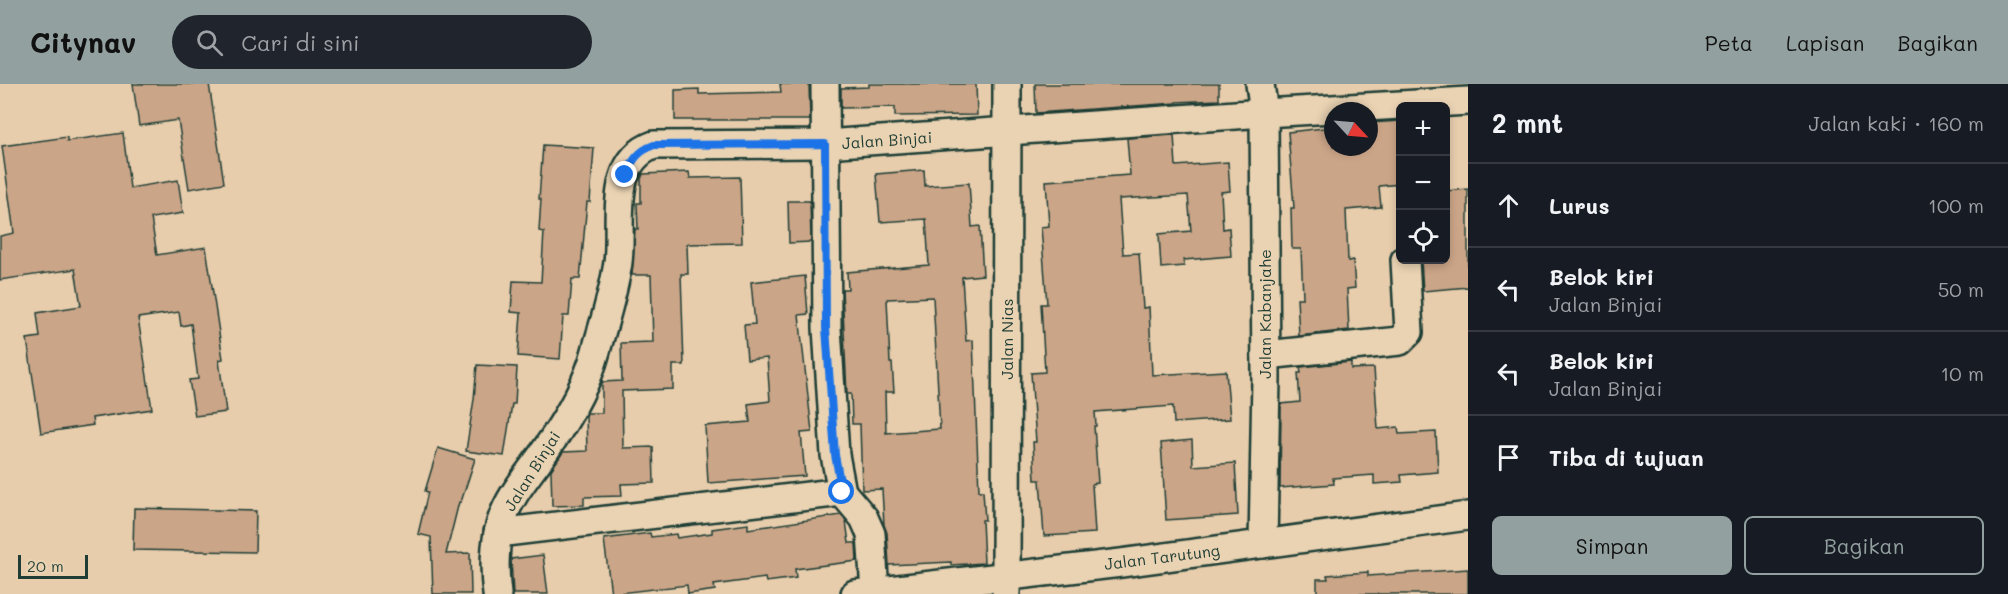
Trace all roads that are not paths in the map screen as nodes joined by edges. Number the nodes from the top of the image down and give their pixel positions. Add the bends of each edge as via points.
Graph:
1 (825, 84) edge
2 (1007, 84) edge
3 (1260, 84) edge
4 (1433, 93) edge
5 (1468, 101) edge
6 (1264, 113) junction
7 (1007, 132) junction
8 (825, 144) junction
9 (1405, 264) edge
10 (1266, 355) junction
11 (842, 492) junction
12 (1468, 516) edge
13 (498, 533) junction
14 (1263, 544) junction
15 (1006, 585) edge
16 (865, 593) edge
17 (497, 594) edge

1 - 8 street
2 - 7 street, Jalan Nias
3 - 6 street, Jalan Kabanjahe
4 - 5 street, Jalan Binjai
4 - 6 street, Jalan Binjai
6 - 7 street, Jalan Binjai
6 - 10 street, Jalan Kabanjahe
7 - 8 street, Jalan Binjai
7 - 15 street, Jalan Nias
8 - 11 street via 826,328 835,455
8 - 13 street, Jalan Binjai via 654,145 642,149 633,159 621,191 618,262 592,365 554,437 516,491
9 - 10 street via 1409,332 1400,341
10 - 14 street, Jalan Kabanjahe
11 - 13 street
11 - 16 street via 864,518 871,534
12 - 14 street, Jalan Tarutung
13 - 17 street, Jalan Binjai
14 - 15 street, Jalan Tarutung
15 - 16 street, Jalan Tarutung

